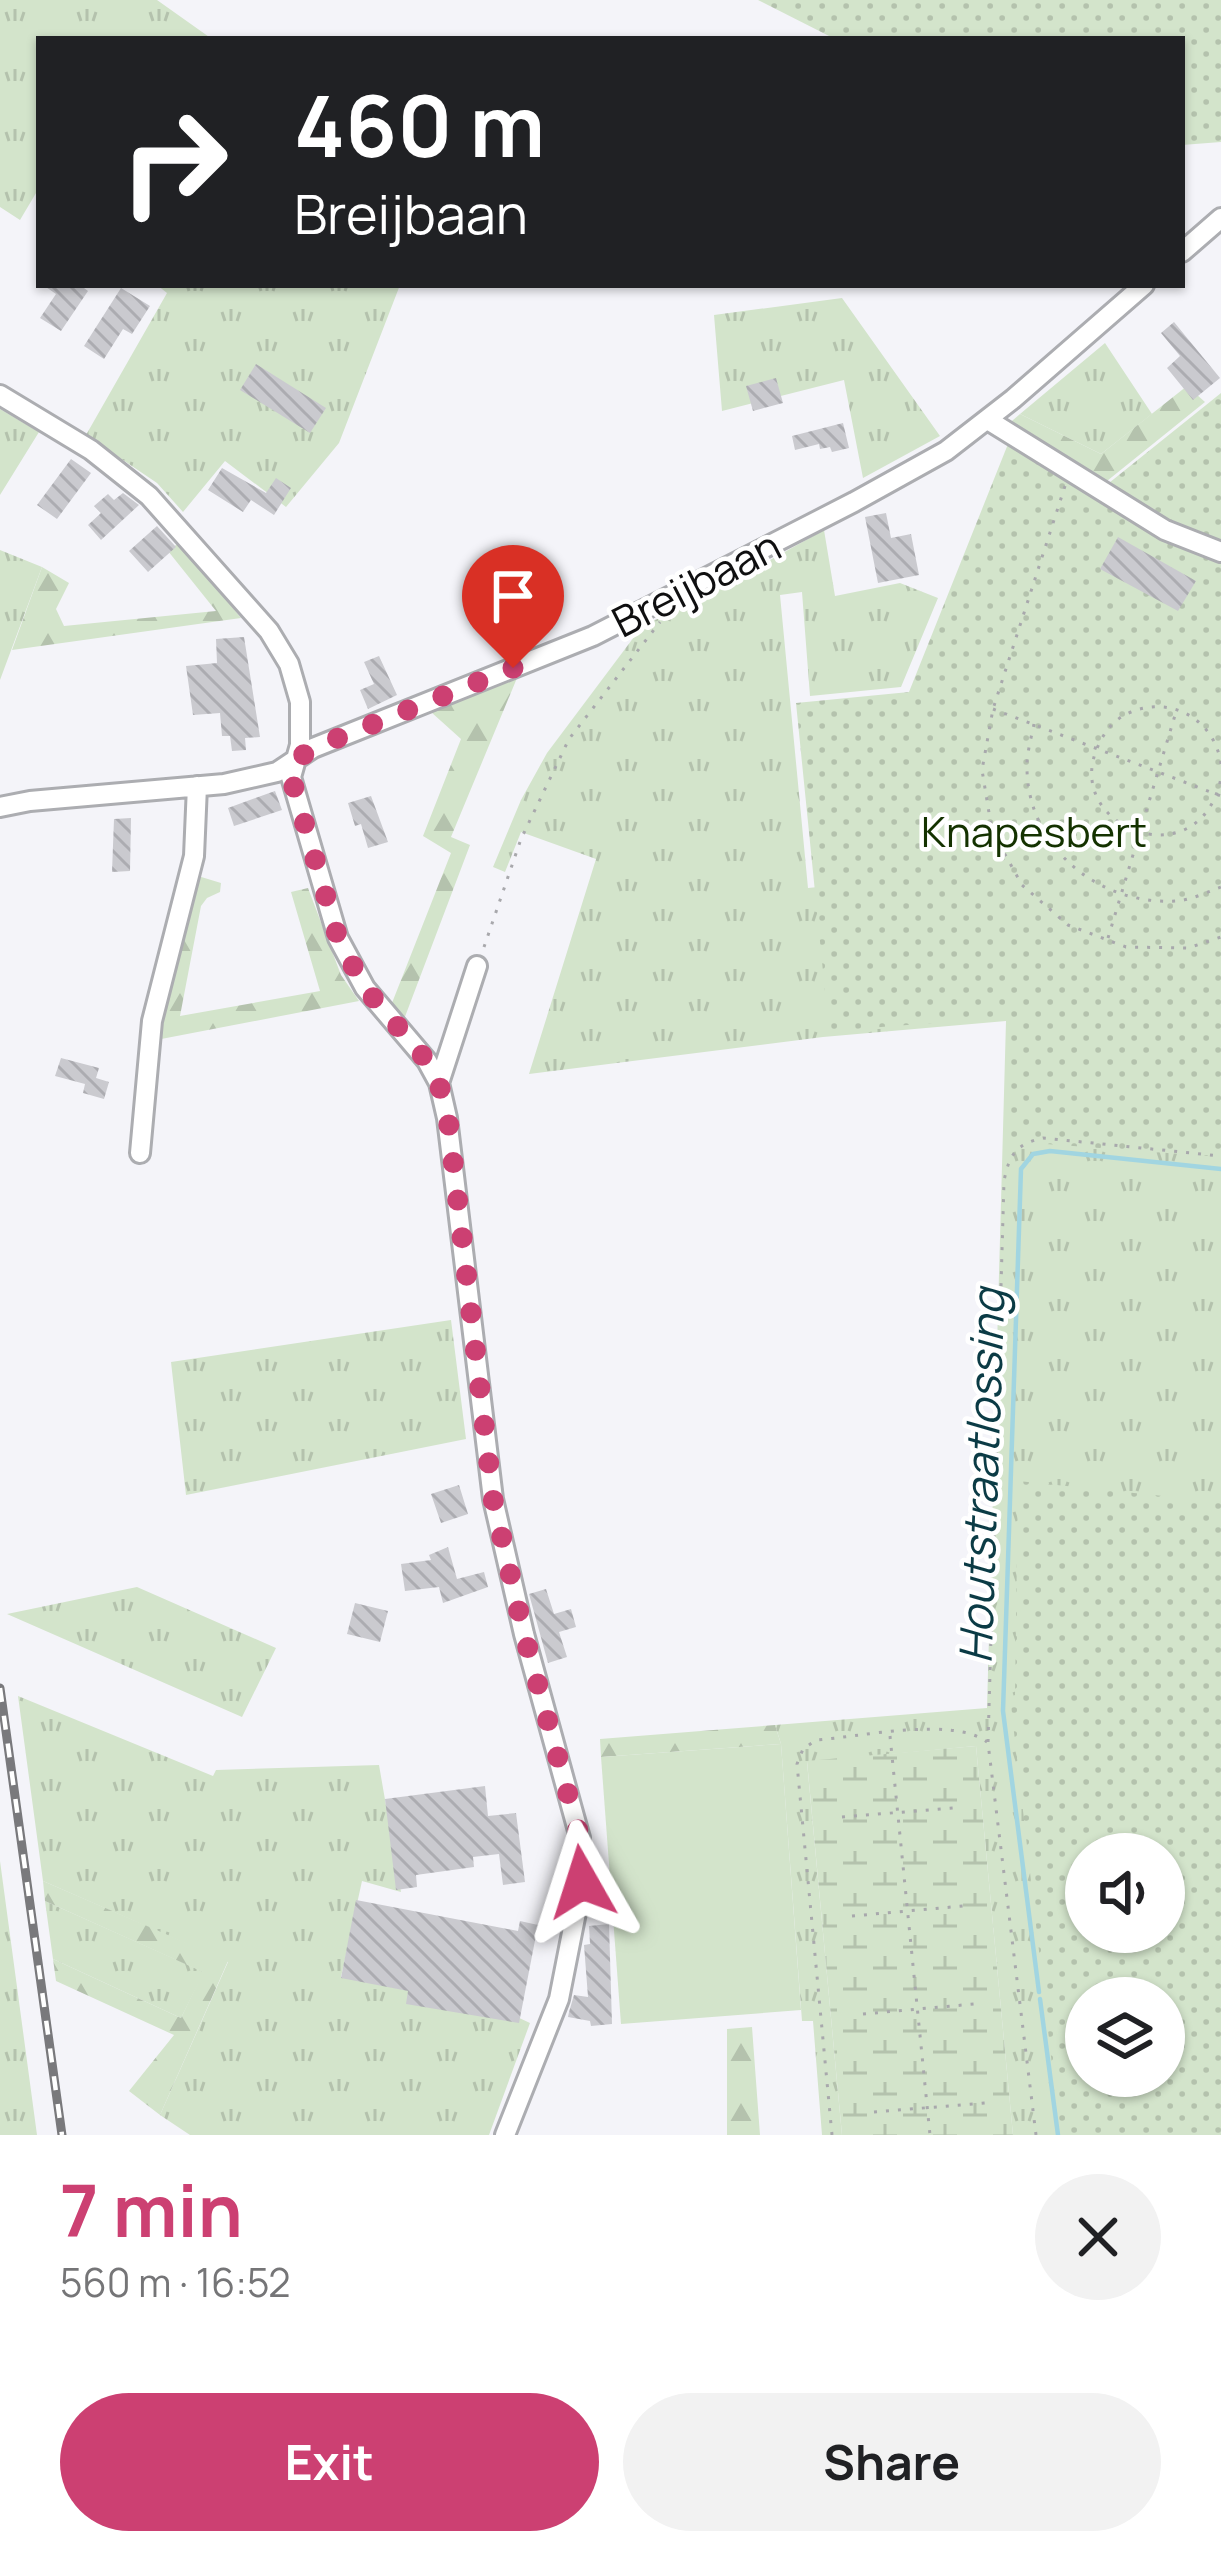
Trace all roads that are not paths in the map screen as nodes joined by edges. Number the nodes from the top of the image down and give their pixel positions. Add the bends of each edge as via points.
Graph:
1 (1221, 218) edge
2 (1185, 249) edge
3 (1141, 288) edge
4 (0, 395) edge
5 (988, 420) junction
6 (1221, 552) edge
7 (295, 761) junction
8 (197, 786) junction
9 (0, 807) edge
10 (477, 966) road end
11 (439, 1084) junction
12 (140, 1153) dead end
13 (506, 2135) edge

1 - 2 street
3 - 5 street, Breijbaan
4 - 7 street via 91,449 149,496 269,632 300,702
5 - 6 street via 1165,530
5 - 7 street, Breijbaan via 910,472 593,636
7 - 8 street, Breijbaan via 277,772
7 - 11 street via 291,777 338,938 365,988
8 - 9 street, Breijbaan
8 - 12 street via 194,856 152,1021
10 - 11 street
11 - 13 street via 493,1499 580,1838 582,1882 559,1999

